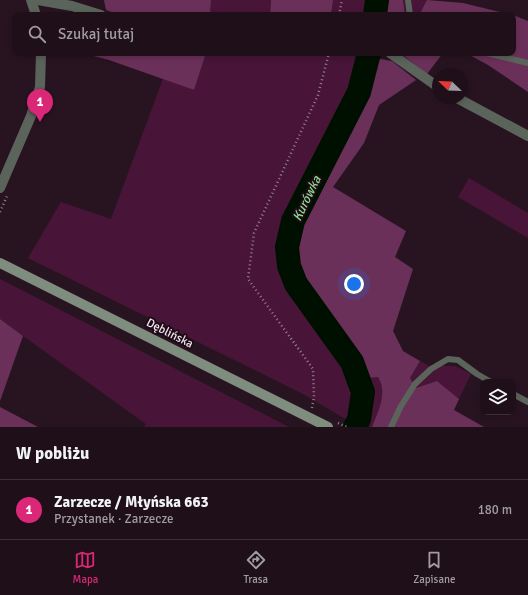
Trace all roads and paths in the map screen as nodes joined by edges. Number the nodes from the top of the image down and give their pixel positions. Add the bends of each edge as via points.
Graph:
1 (31, 0) edge
2 (38, 0) edge
3 (342, 0) edge
4 (408, 0) edge
5 (35, 12) edge
6 (91, 12) edge
7 (340, 12) edge
8 (410, 12) edge
9 (42, 56) edge
10 (328, 56) edge
11 (394, 56) edge
12 (499, 56) edge
13 (528, 63) edge
14 (432, 84) edge
15 (468, 103) edge
16 (528, 136) edge
17 (0, 188) edge
18 (0, 263) edge
19 (486, 379) edge
20 (516, 396) edge
21 (528, 402) edge
22 (310, 418) junction
23 (327, 427) edge
24 (391, 427) edge

1 - 5 street
2 - 6 street
3 - 7 path
4 - 8 lane
9 - 17 street via 40,87 31,116
10 - 22 path via 318,95 254,233 248,279 313,369 314,397
11 - 14 street
12 - 13 lane
15 - 16 street
18 - 22 main road, Dęblińska
19 - 24 lane via 458,360 448,359 431,369 415,384 400,406
20 - 21 lane
22 - 23 main road, Dęblińska

